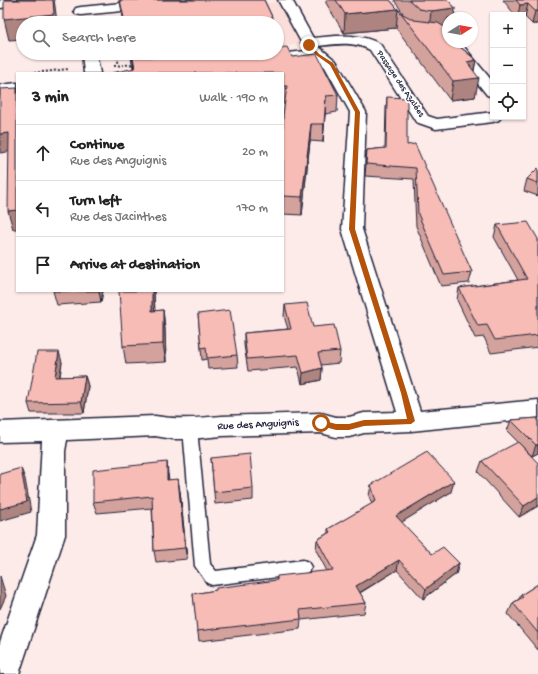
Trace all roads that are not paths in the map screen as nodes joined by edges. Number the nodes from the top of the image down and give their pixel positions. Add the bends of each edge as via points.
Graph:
1 (37, 0) edge
2 (194, 0) edge
3 (285, 0) edge
4 (14, 1) edge
5 (0, 4) edge
6 (82, 11) edge
7 (457, 48) edge
8 (313, 49) junction
9 (284, 54) edge
10 (252, 60) edge
11 (246, 61) edge
12 (16, 88) edge
13 (490, 88) edge
14 (0, 90) edge
15 (490, 117) edge
16 (538, 409) edge
17 (411, 421) junction
18 (190, 429) junction
19 (56, 431) junction
20 (0, 432) edge
21 (303, 567) dead end
22 (4, 674) edge

1 - 4 street
2 - 6 street
3 - 8 street
4 - 5 street
7 - 13 street
8 - 9 street, Passage des Azalées
8 - 15 street, Passage des Azalées via 348,39 366,42 375,47 422,120 436,124
8 - 17 street via 331,64 358,112 352,229
10 - 11 street, Passage des Azalées
12 - 14 street
16 - 17 street, Rue des Anguignis
17 - 18 street, Rue des Anguignis via 364,423 349,427 321,423
18 - 19 street, Rue des Anguignis via 172,430 155,426
18 - 21 lane via 203,566 212,578
19 - 20 street, Rue des Anguignis
19 - 22 street via 53,451 51,535

